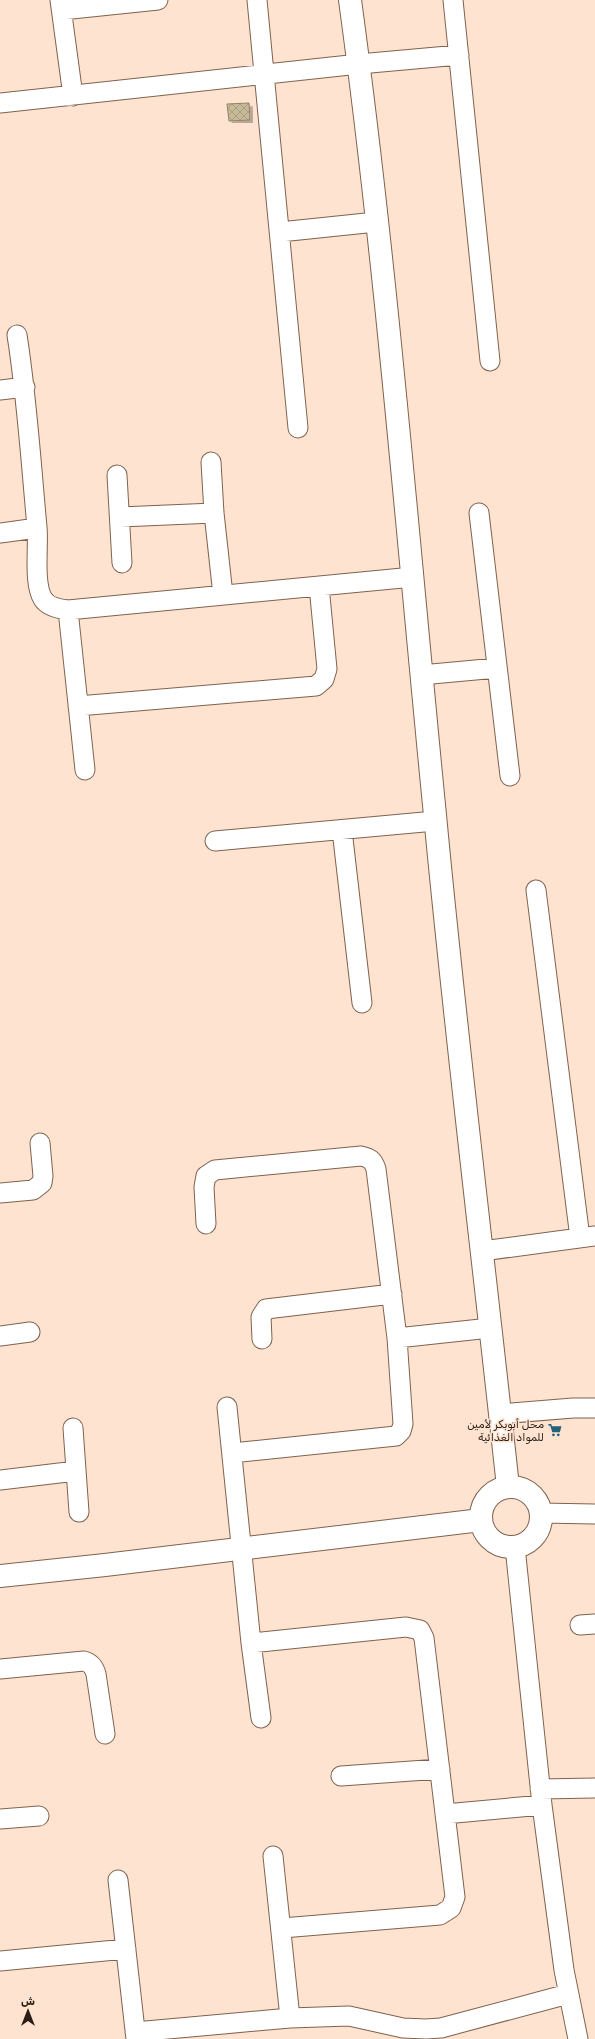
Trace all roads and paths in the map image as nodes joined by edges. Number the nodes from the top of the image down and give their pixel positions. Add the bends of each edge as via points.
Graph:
1 (158, 0) edge
2 (257, 0) edge
3 (350, 0) edge
4 (454, 0) edge
5 (61, 5) edge
6 (459, 55) junction
7 (359, 64) junction
8 (265, 75) junction
9 (73, 96) junction
10 (0, 103) edge
11 (376, 222) junction
12 (280, 232) junction
13 (17, 335) dead end
14 (490, 361) dead end
15 (25, 387) junction
16 (0, 390) edge
17 (298, 428) dead end
18 (211, 462) dead end
19 (117, 475) dead end
20 (479, 513) dead end
21 (214, 514) junction
22 (120, 517) junction
23 (37, 528) junction
24 (0, 533) edge
25 (122, 563) dead end
26 (413, 577) junction
27 (319, 586) junction
28 (223, 595) junction
29 (68, 610) junction
30 (497, 668) junction
31 (421, 675) junction
32 (78, 706) junction
33 (85, 770) dead end
34 (510, 776) dead end
35 (435, 821) junction
36 (342, 830) junction
37 (215, 841) dead end
38 (536, 890) dead end
39 (362, 1003) dead end
40 (40, 1143) dead end
41 (0, 1193) edge
42 (206, 1224) dead end
43 (588, 1237) edge
44 (482, 1251) junction
45 (392, 1294) junction
46 (490, 1328) junction
47 (30, 1332) dead end
48 (0, 1336) edge
49 (397, 1338) junction
50 (262, 1339) dead end
51 (227, 1407) dead end
52 (595, 1408) edge
53 (500, 1414) junction
54 (73, 1428) dead end
55 (232, 1453) junction
56 (76, 1471) junction
57 (0, 1480) edge
58 (508, 1488) junction
59 (78, 1512) dead end
60 (540, 1513) junction
61 (595, 1514) edge
62 (481, 1520) junction
63 (515, 1547) junction
64 (242, 1549) junction
65 (0, 1576) edge
66 (251, 1643) junction
67 (0, 1669) edge
68 (261, 1718) dead end
69 (105, 1734) dead end
70 (440, 1769) junction
71 (341, 1776) dead end
72 (595, 1788) edge
73 (541, 1797) junction
74 (445, 1814) junction
75 (39, 1816) dead end
76 (0, 1819) edge
77 (273, 1856) dead end
78 (118, 1880) dead end
79 (282, 1928) junction
80 (126, 1949) junction
81 (0, 1960) edge
82 (568, 1994) junction
83 (290, 2018) junction
84 (211, 2032) edge
85 (136, 2035) edge
86 (578, 2039) edge

1 - 5 street
2 - 8 street
3 - 7 main road
4 - 6 street
5 - 9 street
6 - 7 street
6 - 14 street
7 - 8 street
7 - 11 main road
8 - 9 street
8 - 12 street
9 - 10 street
11 - 12 street
11 - 26 main road
12 - 17 street
13 - 15 street
15 - 16 street
15 - 23 street
18 - 21 street
19 - 22 street
20 - 30 street
21 - 22 street
21 - 28 street
22 - 25 street
23 - 24 street
23 - 29 street via 39,586 44,600 56,608
26 - 27 street
26 - 31 main road
27 - 28 street
27 - 32 street via 327,669 324,679 316,686
28 - 29 street
29 - 32 street
30 - 31 street
30 - 34 street
31 - 35 main road
32 - 33 street
35 - 36 street
35 - 44 main road
36 - 37 street
36 - 39 street
38 - 43 street
40 - 41 street via 42,1184 33,1190
42 - 45 street via 204,1187 206,1176 215,1170 368,1157 376,1169
43 - 44 street
44 - 46 main road
45 - 49 street
45 - 50 street via 266,1309 261,1317
46 - 49 street
46 - 53 main road
47 - 48 street
49 - 55 street via 404,1424 396,1436
51 - 55 street
52 - 53 street
53 - 58 main road
54 - 56 street
55 - 64 street
56 - 57 street
56 - 59 street
58 - 60 main road via 525,1491 538,1504
58 - 62 main road via 491,1495 482,1510
60 - 61 street
60 - 63 main road via 540,1521 534,1535 529,1541
62 - 63 main road via 488,1537 496,1543
62 - 64 main road
63 - 73 street
64 - 65 main road
64 - 66 street
66 - 68 street
66 - 70 street via 406,1627 420,1630 424,1638
67 - 69 street via 84,1661 90,1663 96,1674
70 - 71 street
70 - 74 street
72 - 73 street
73 - 74 street
73 - 82 street
74 - 79 street via 455,1897 451,1908 440,1915
75 - 76 street
77 - 79 street
78 - 80 street
79 - 83 street
80 - 81 street
80 - 85 street
82 - 83 street via 426,2030 403,2028 349,2016
82 - 86 street
83 - 84 street
84 - 85 street

